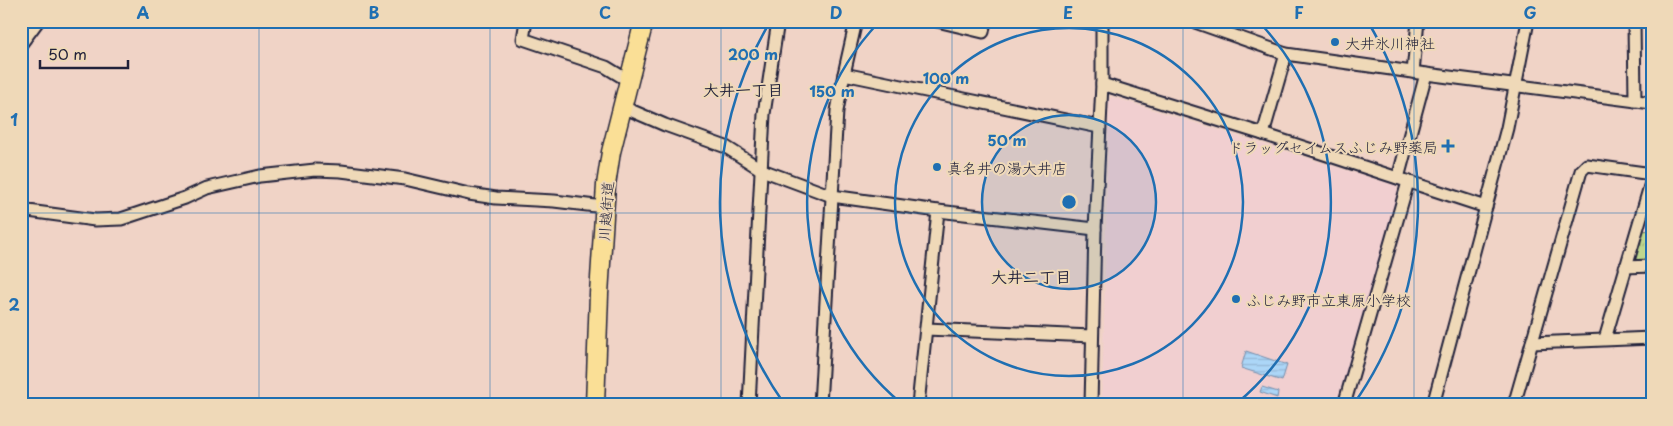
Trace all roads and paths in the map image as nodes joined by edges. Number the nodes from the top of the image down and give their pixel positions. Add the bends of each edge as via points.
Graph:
1 (38, 21) edge
2 (526, 21) edge
3 (644, 21) edge
4 (778, 21) edge
5 (856, 21) edge
6 (937, 21) edge
7 (986, 21) edge
8 (1102, 21) edge
9 (1192, 21) edge
10 (1418, 21) edge
11 (1528, 21) edge
12 (1634, 21) edge
13 (21, 44) edge
14 (1286, 54) junction
15 (1413, 72) junction
16 (844, 74) junction
17 (1426, 74) junction
18 (629, 81) junction
19 (1102, 84) junction
20 (1516, 86) junction
21 (1635, 101) junction
22 (1652, 103) edge
23 (623, 107) junction
24 (1099, 127) junction
25 (1262, 134) junction
26 (762, 170) junction
27 (1652, 174) edge
28 (1652, 179) edge
29 (1403, 180) junction
30 (832, 196) junction
31 (604, 207) junction
32 (1486, 207) junction
33 (21, 210) edge
34 (938, 211) junction
35 (1095, 229) junction
36 (1652, 266) edge
37 (1625, 267) junction
38 (926, 329) junction
39 (1092, 336) junction
40 (1652, 338) edge
41 (1605, 339) junction
42 (1532, 343) junction
43 (595, 405) edge
44 (749, 405) edge
45 (820, 405) edge
46 (918, 405) edge
47 (1091, 405) edge
48 (1344, 405) edge
49 (1433, 405) edge
50 (1514, 405) edge

1 - 13 street
2 - 18 street via 523,39 606,67
3 - 18 highway, 川越街道
4 - 26 street via 764,114
5 - 16 street
6 - 7 street via 983,32
8 - 19 street
9 - 14 street
10 - 15 street
11 - 20 street
12 - 21 street
14 - 15 street
14 - 25 street
15 - 17 street
16 - 24 street
16 - 30 street via 837,112
17 - 20 street
17 - 29 street
18 - 23 highway, 川越街道
19 - 24 street
19 - 25 street
20 - 21 street
20 - 32 street
21 - 22 street
23 - 26 street via 726,147
23 - 31 highway, 川越街道 via 611,152
24 - 35 street
25 - 29 street
26 - 30 street
26 - 44 street
27 - 42 street via 1587,165 1581,171
28 - 37 street
29 - 32 street
29 - 48 street
30 - 34 street
30 - 45 street
31 - 33 street via 496,198 405,180 314,170 260,176 207,188 121,219 95,220
31 - 43 highway, 川越街道
32 - 49 street
34 - 35 street
34 - 38 street
35 - 39 street
36 - 37 street
37 - 41 street
38 - 39 street
38 - 46 street
39 - 47 street
40 - 41 street
41 - 42 street
42 - 50 street

